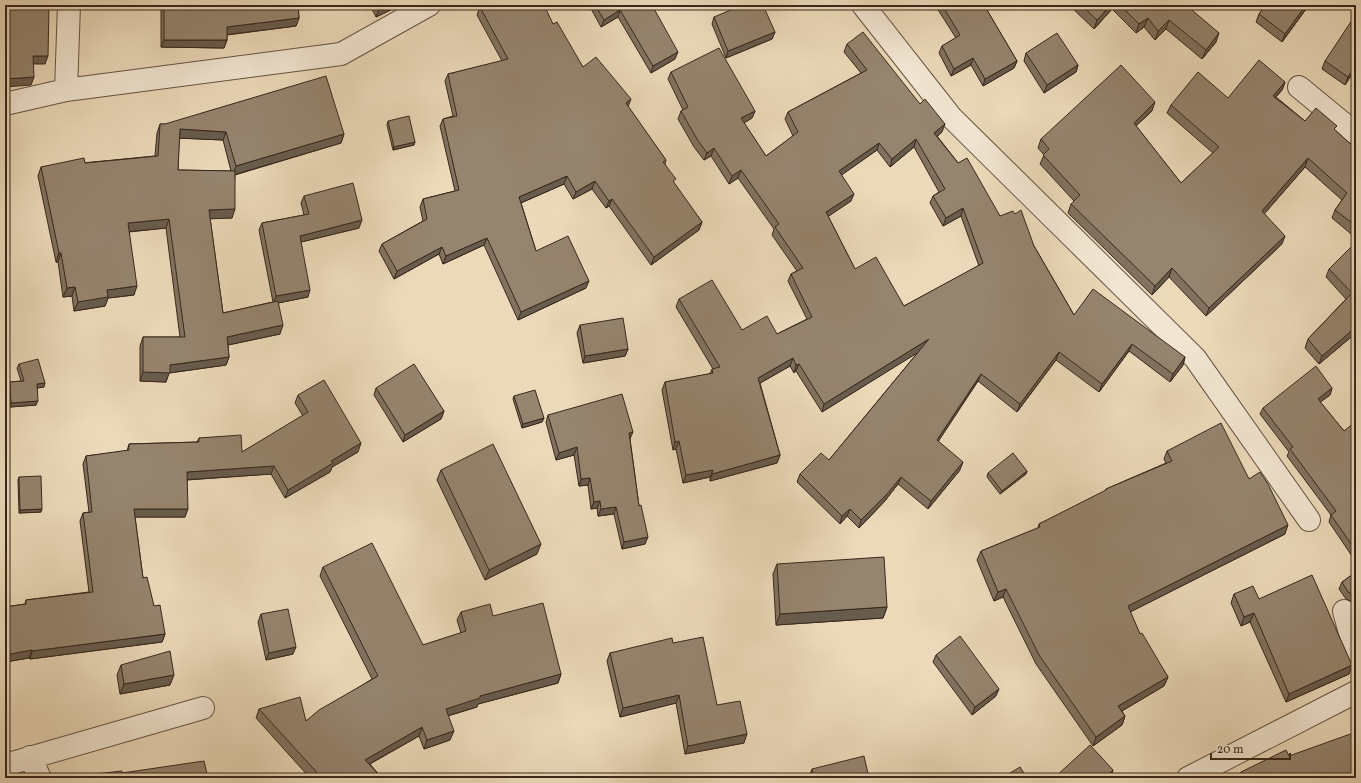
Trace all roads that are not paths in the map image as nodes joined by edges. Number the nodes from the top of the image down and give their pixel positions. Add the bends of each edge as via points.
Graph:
1 (69, 5) edge
2 (429, 5) edge
3 (863, 5) edge
4 (1299, 87) dead end
5 (66, 90) junction
6 (5, 104) edge
7 (1356, 134) edge
8 (1309, 520) dead end
9 (1344, 611) dead end
10 (1356, 655) edge
11 (1356, 692) edge
12 (203, 708) dead end
13 (30, 757) junction
14 (5, 765) edge
15 (40, 778) edge
16 (1188, 778) edge

1 - 5 street
2 - 5 street via 341,54
3 - 8 street via 951,117 1195,358
4 - 7 street
5 - 6 street
9 - 10 street
11 - 16 street
12 - 13 street
13 - 14 street
13 - 15 street

